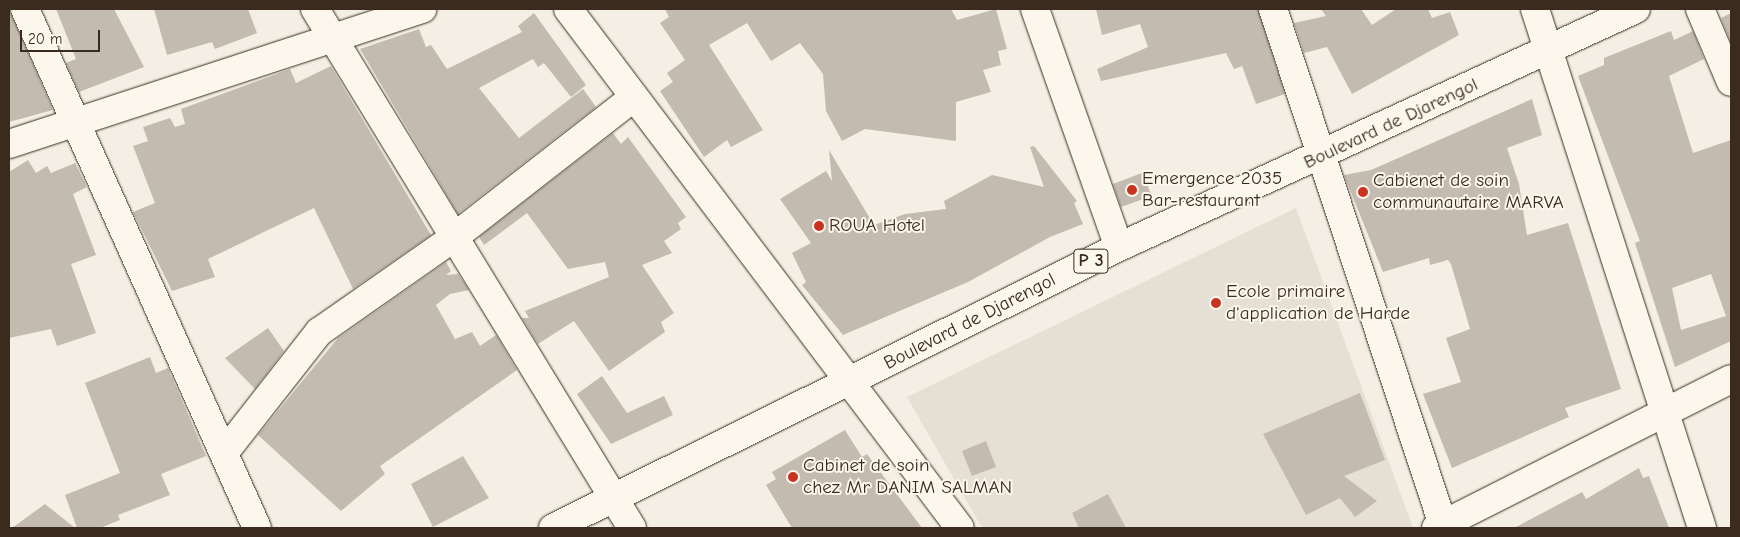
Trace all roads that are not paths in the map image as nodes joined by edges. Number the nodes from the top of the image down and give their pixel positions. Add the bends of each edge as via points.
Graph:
1 (25, 9) edge
2 (315, 9) edge
3 (422, 9) edge
4 (568, 9) edge
5 (1035, 9) edge
6 (1273, 9) edge
7 (1535, 9) edge
8 (1636, 9) edge
9 (1700, 9) edge
10 (332, 38) junction
11 (1549, 51) junction
12 (1731, 82) edge
13 (634, 97) junction
14 (74, 122) junction
15 (9, 144) edge
16 (1320, 156) junction
17 (453, 238) junction
18 (1119, 247) junction
19 (1731, 379) edge
20 (850, 382) junction
21 (1662, 414) junction
22 (224, 453) junction
23 (611, 498) junction
24 (1441, 527) edge
25 (257, 528) edge
26 (552, 528) edge
27 (632, 528) edge
28 (960, 528) edge
29 (1702, 528) edge

1 - 14 street
2 - 10 street
3 - 10 street
4 - 13 street
5 - 18 street
6 - 16 street
7 - 11 street
8 - 11 street, Boulevard de Djarengol / P 3
9 - 12 street
10 - 14 street
10 - 17 street
11 - 16 street, Boulevard de Djarengol / P 3
11 - 21 street
13 - 17 street
13 - 20 street
14 - 15 street
14 - 22 street
16 - 18 street, Boulevard de Djarengol / P 3
16 - 24 street
17 - 22 street via 319,332
17 - 23 street
18 - 20 street, Boulevard de Djarengol / P 3
19 - 21 street
20 - 23 street, Boulevard de Djarengol / P 3
20 - 28 street
21 - 24 street
21 - 29 street
22 - 25 street
23 - 26 street, Boulevard de Djarengol / P 3
23 - 27 street

